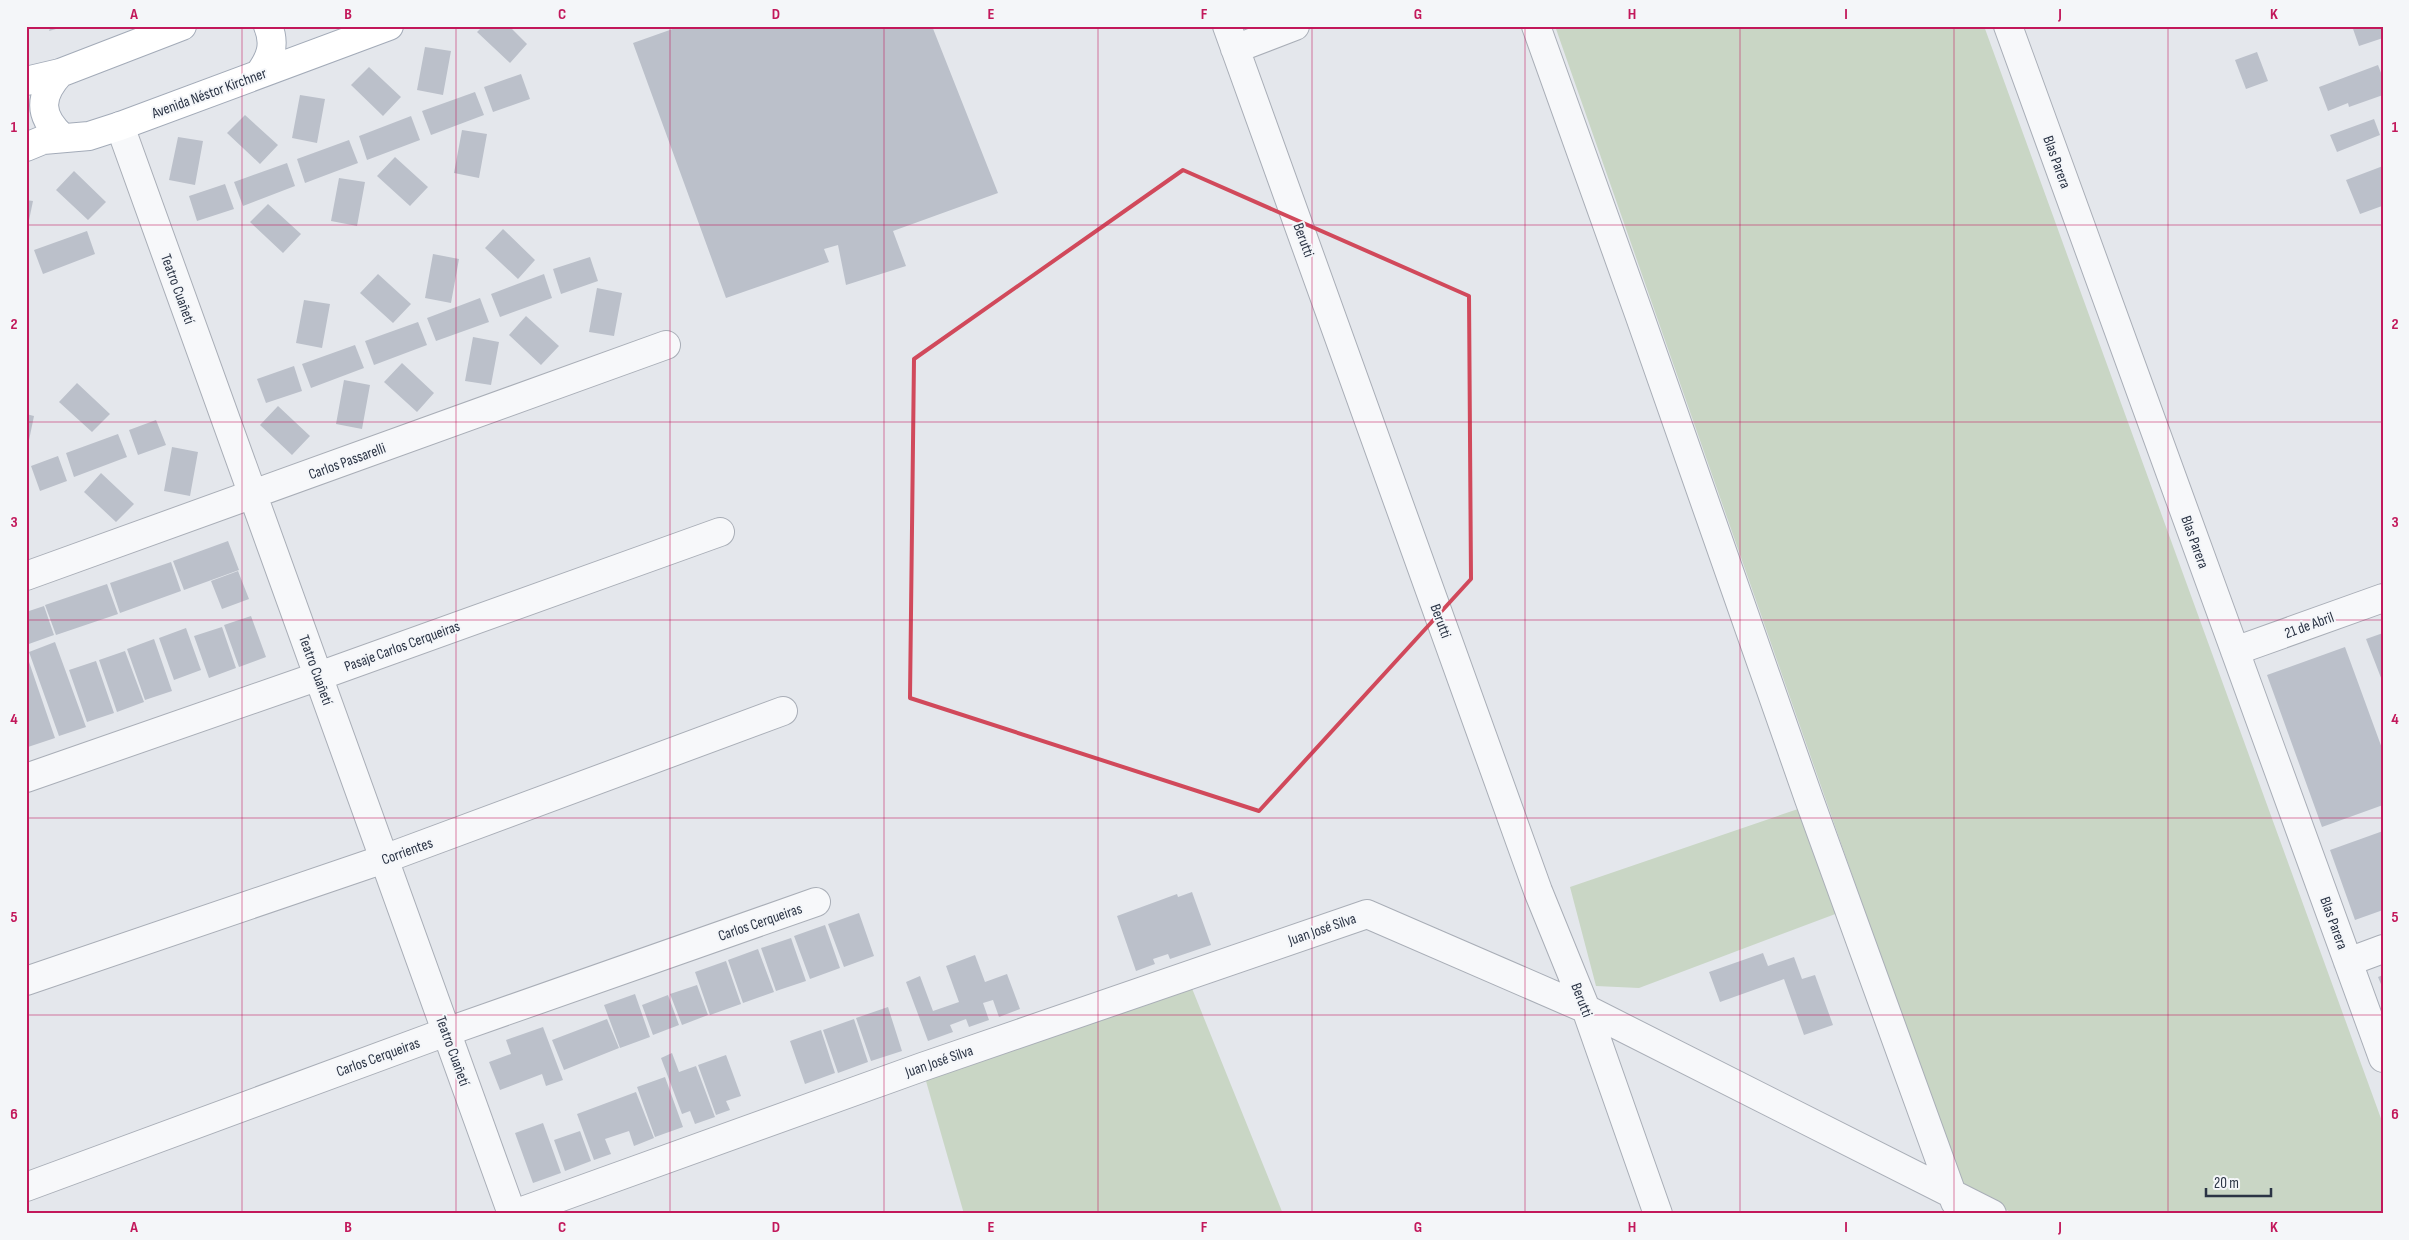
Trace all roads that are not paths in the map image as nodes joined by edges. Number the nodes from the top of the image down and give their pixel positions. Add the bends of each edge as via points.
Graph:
1 (182, 26) edge
2 (268, 26) edge
3 (388, 26) edge
4 (1295, 26) edge
5 (1536, 26) edge
6 (2008, 26) edge
7 (1231, 37) edge
8 (60, 73) junction
9 (259, 74) junction
10 (26, 81) edge
11 (120, 126) junction
12 (62, 136) junction
13 (26, 147) edge
14 (666, 345) dead end
15 (253, 496) junction
16 (720, 532) dead end
17 (26, 576) edge
18 (2383, 598) edge
19 (2235, 651) junction
20 (319, 676) junction
21 (783, 711) dead end
22 (26, 778) edge
23 (384, 859) junction
24 (816, 902) dead end
25 (2383, 949) edge
26 (2348, 962) junction
27 (26, 981) edge
28 (1586, 1009) junction
29 (446, 1032) junction
30 (2383, 1058) edge
31 (26, 1187) edge
32 (1955, 1204) edge
33 (513, 1214) edge
34 (1658, 1214) edge
35 (1992, 1214) edge

1 - 8 main road
2 - 9 main road via 272,46 268,62
3 - 9 main road, Avenida Néstor Kirchner
4 - 7 street
5 - 32 street
6 - 19 street, Blas Parera
7 - 28 street, Berutti via 1538,890
8 - 10 main road
8 - 12 main road via 49,86 44,100 48,121
9 - 11 main road, Avenida Néstor Kirchner
11 - 12 main road, Avenida Néstor Kirchner via 88,136
11 - 15 street, Teatro Cuañetí
12 - 13 main road, Avenida Néstor Kirchner
14 - 15 street, Carlos Passarelli
15 - 17 street, Carlos Passarelli
15 - 20 street, Teatro Cuañetí
16 - 20 street, Pasaje Carlos Cerqueiras
18 - 19 street, 21 de Abril
19 - 26 street, Blas Parera
20 - 22 street, Pasaje Carlos Cerqueiras
20 - 23 street, Teatro Cuañetí
21 - 23 street, Corrientes
23 - 27 street, Corrientes
23 - 29 street, Teatro Cuañetí
24 - 29 street, Carlos Cerqueiras
25 - 26 street
26 - 30 street, Blas Parera
28 - 32 street
28 - 33 street, Juan José Silva via 1366,914 922,1067
28 - 34 street, Berutti
29 - 31 street, Carlos Cerqueiras
29 - 33 street, Teatro Cuañetí
32 - 35 street

